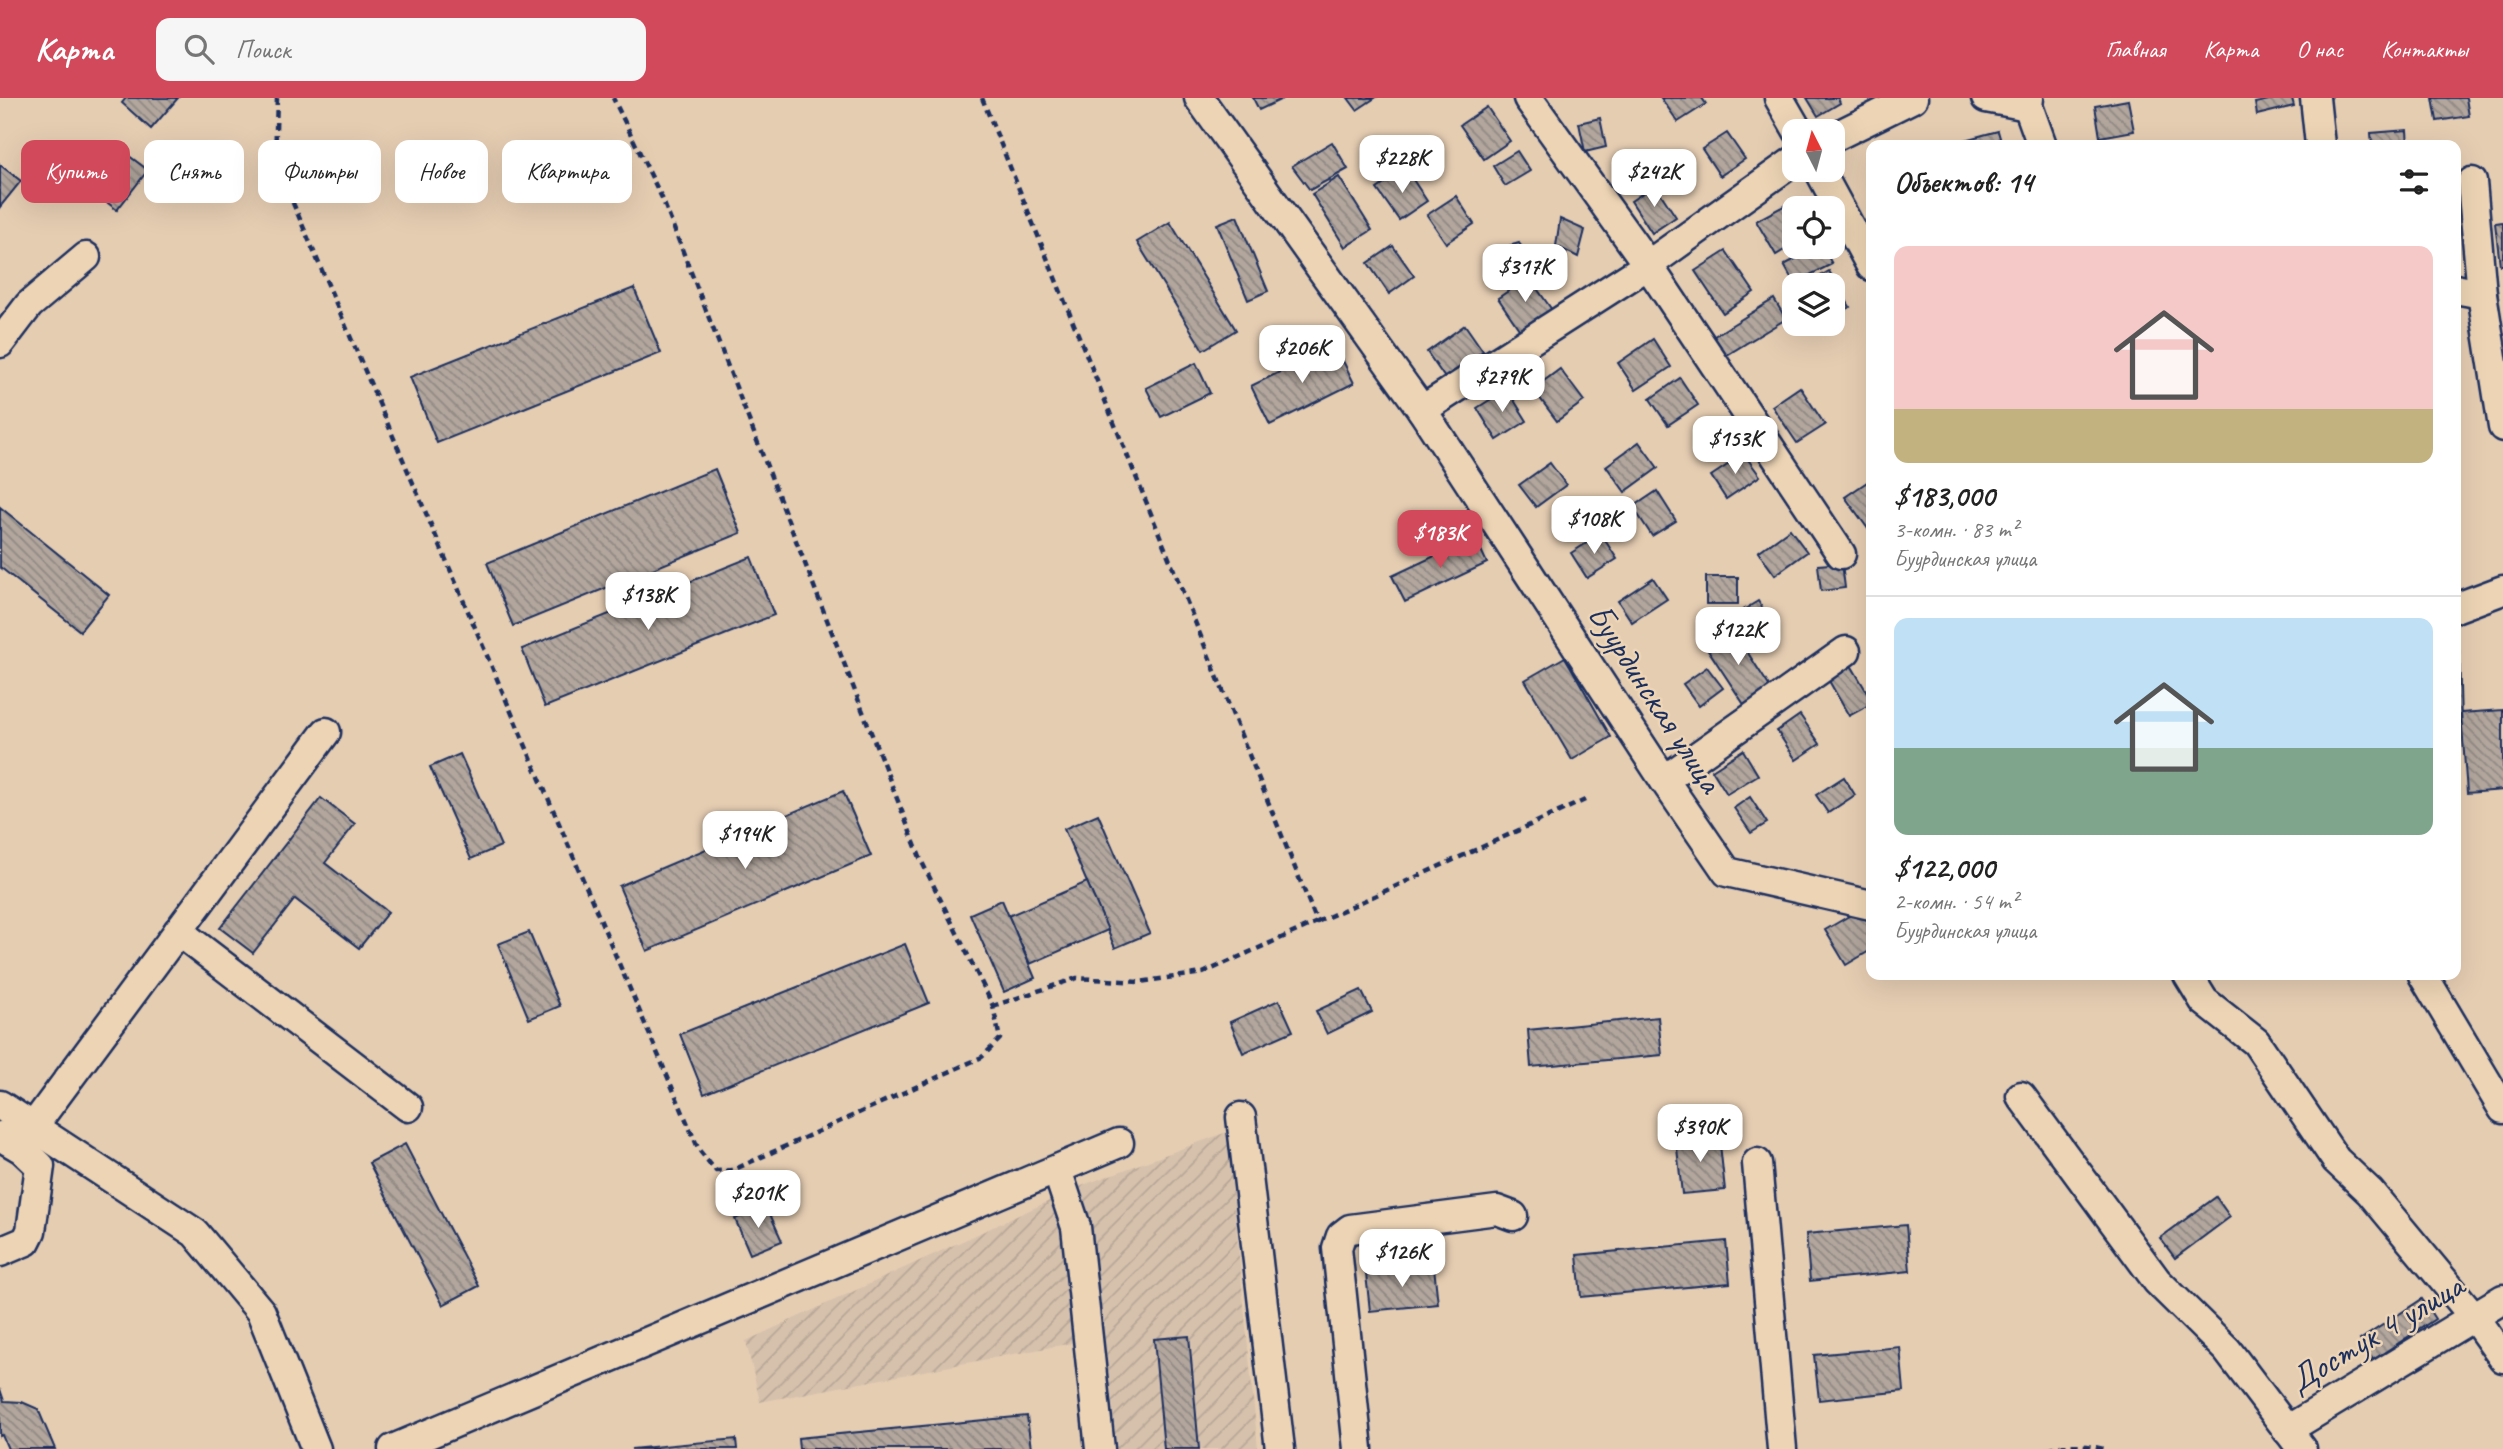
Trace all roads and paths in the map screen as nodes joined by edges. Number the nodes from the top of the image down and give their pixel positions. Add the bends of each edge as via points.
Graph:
1 (277, 98) edge
2 (613, 98) edge
3 (982, 98) edge
4 (1199, 98) edge
5 (1528, 98) edge
6 (1779, 98) edge
7 (1913, 98) edge
8 (1986, 98) edge
9 (2315, 98) edge
10 (2028, 102) edge
11 (1791, 119) edge
12 (1845, 132) edge
13 (2040, 140) edge
14 (2319, 140) edge
15 (1782, 170) edge
16 (1826, 182) edge
17 (2472, 182) dead end
18 (86, 257) dead end
19 (1866, 257) edge
20 (1648, 265) junction
21 (2469, 291) edge
22 (0, 343) edge
23 (1422, 410) junction
24 (2503, 427) edge
25 (1841, 554) dead end
26 (2503, 590) edge
27 (2461, 606) edge
28 (1846, 651) dead end
29 (326, 732) dead end
30 (1664, 780) junction
31 (1585, 800) dead end
32 (1866, 904) edge
33 (1317, 922) junction
34 (178, 930) junction
35 (2191, 980) edge
36 (2426, 980) edge
37 (993, 1006) junction
38 (2021, 1096) dead end
39 (0, 1105) edge
40 (408, 1107) dead end
41 (2503, 1109) edge
42 (1241, 1117) dead end
43 (19, 1140) edge
44 (1119, 1143) dead end
45 (1757, 1163) dead end
46 (1057, 1170) junction
47 (1513, 1216) dead end
48 (0, 1252) edge
49 (2503, 1299) edge
50 (2474, 1317) junction
51 (2503, 1358) edge
52 (2294, 1439) edge
53 (316, 1449) edge
54 (393, 1449) edge
55 (1100, 1449) edge
56 (1280, 1449) edge
57 (1358, 1449) edge
58 (1782, 1449) edge
59 (2048, 1449) edge
60 (2104, 1449) edge

1 - 37 path via 275,161 699,1150 716,1171 733,1170 982,1056 1000,1039
2 - 37 path via 662,198 921,860
3 - 33 path
4 - 23 street, Буурдинская улица
5 - 20 street
6 - 11 street
7 - 12 street
8 - 10 street
9 - 14 street
10 - 13 street
15 - 20 street
16 - 19 street
17 - 21 street
18 - 22 street via 29,305
20 - 23 street
20 - 25 street
21 - 24 street
23 - 30 street, Буурдинская улица
26 - 27 street
28 - 30 street
29 - 34 street
30 - 32 street, Буурдинская улица via 1727,872
31 - 33 path
33 - 37 path via 1203,973 1139,982 1077,978
34 - 40 street
34 - 43 street
35 - 50 street via 2204,1000 2256,1042 2336,1160 2370,1192
36 - 41 street
38 - 52 street via 2157,1281 2227,1350
39 - 43 street
42 - 56 street
43 - 48 street via 40,1166 31,1231 26,1241
43 - 53 street via 195,1233 261,1312
44 - 46 street
45 - 58 street
46 - 54 street
46 - 55 street via 1076,1227
47 - 57 street via 1497,1210 1350,1229 1341,1236 1337,1248
49 - 50 street, Достук 4 улица
50 - 51 street
50 - 52 street, Достук 4 улица
59 - 60 path

